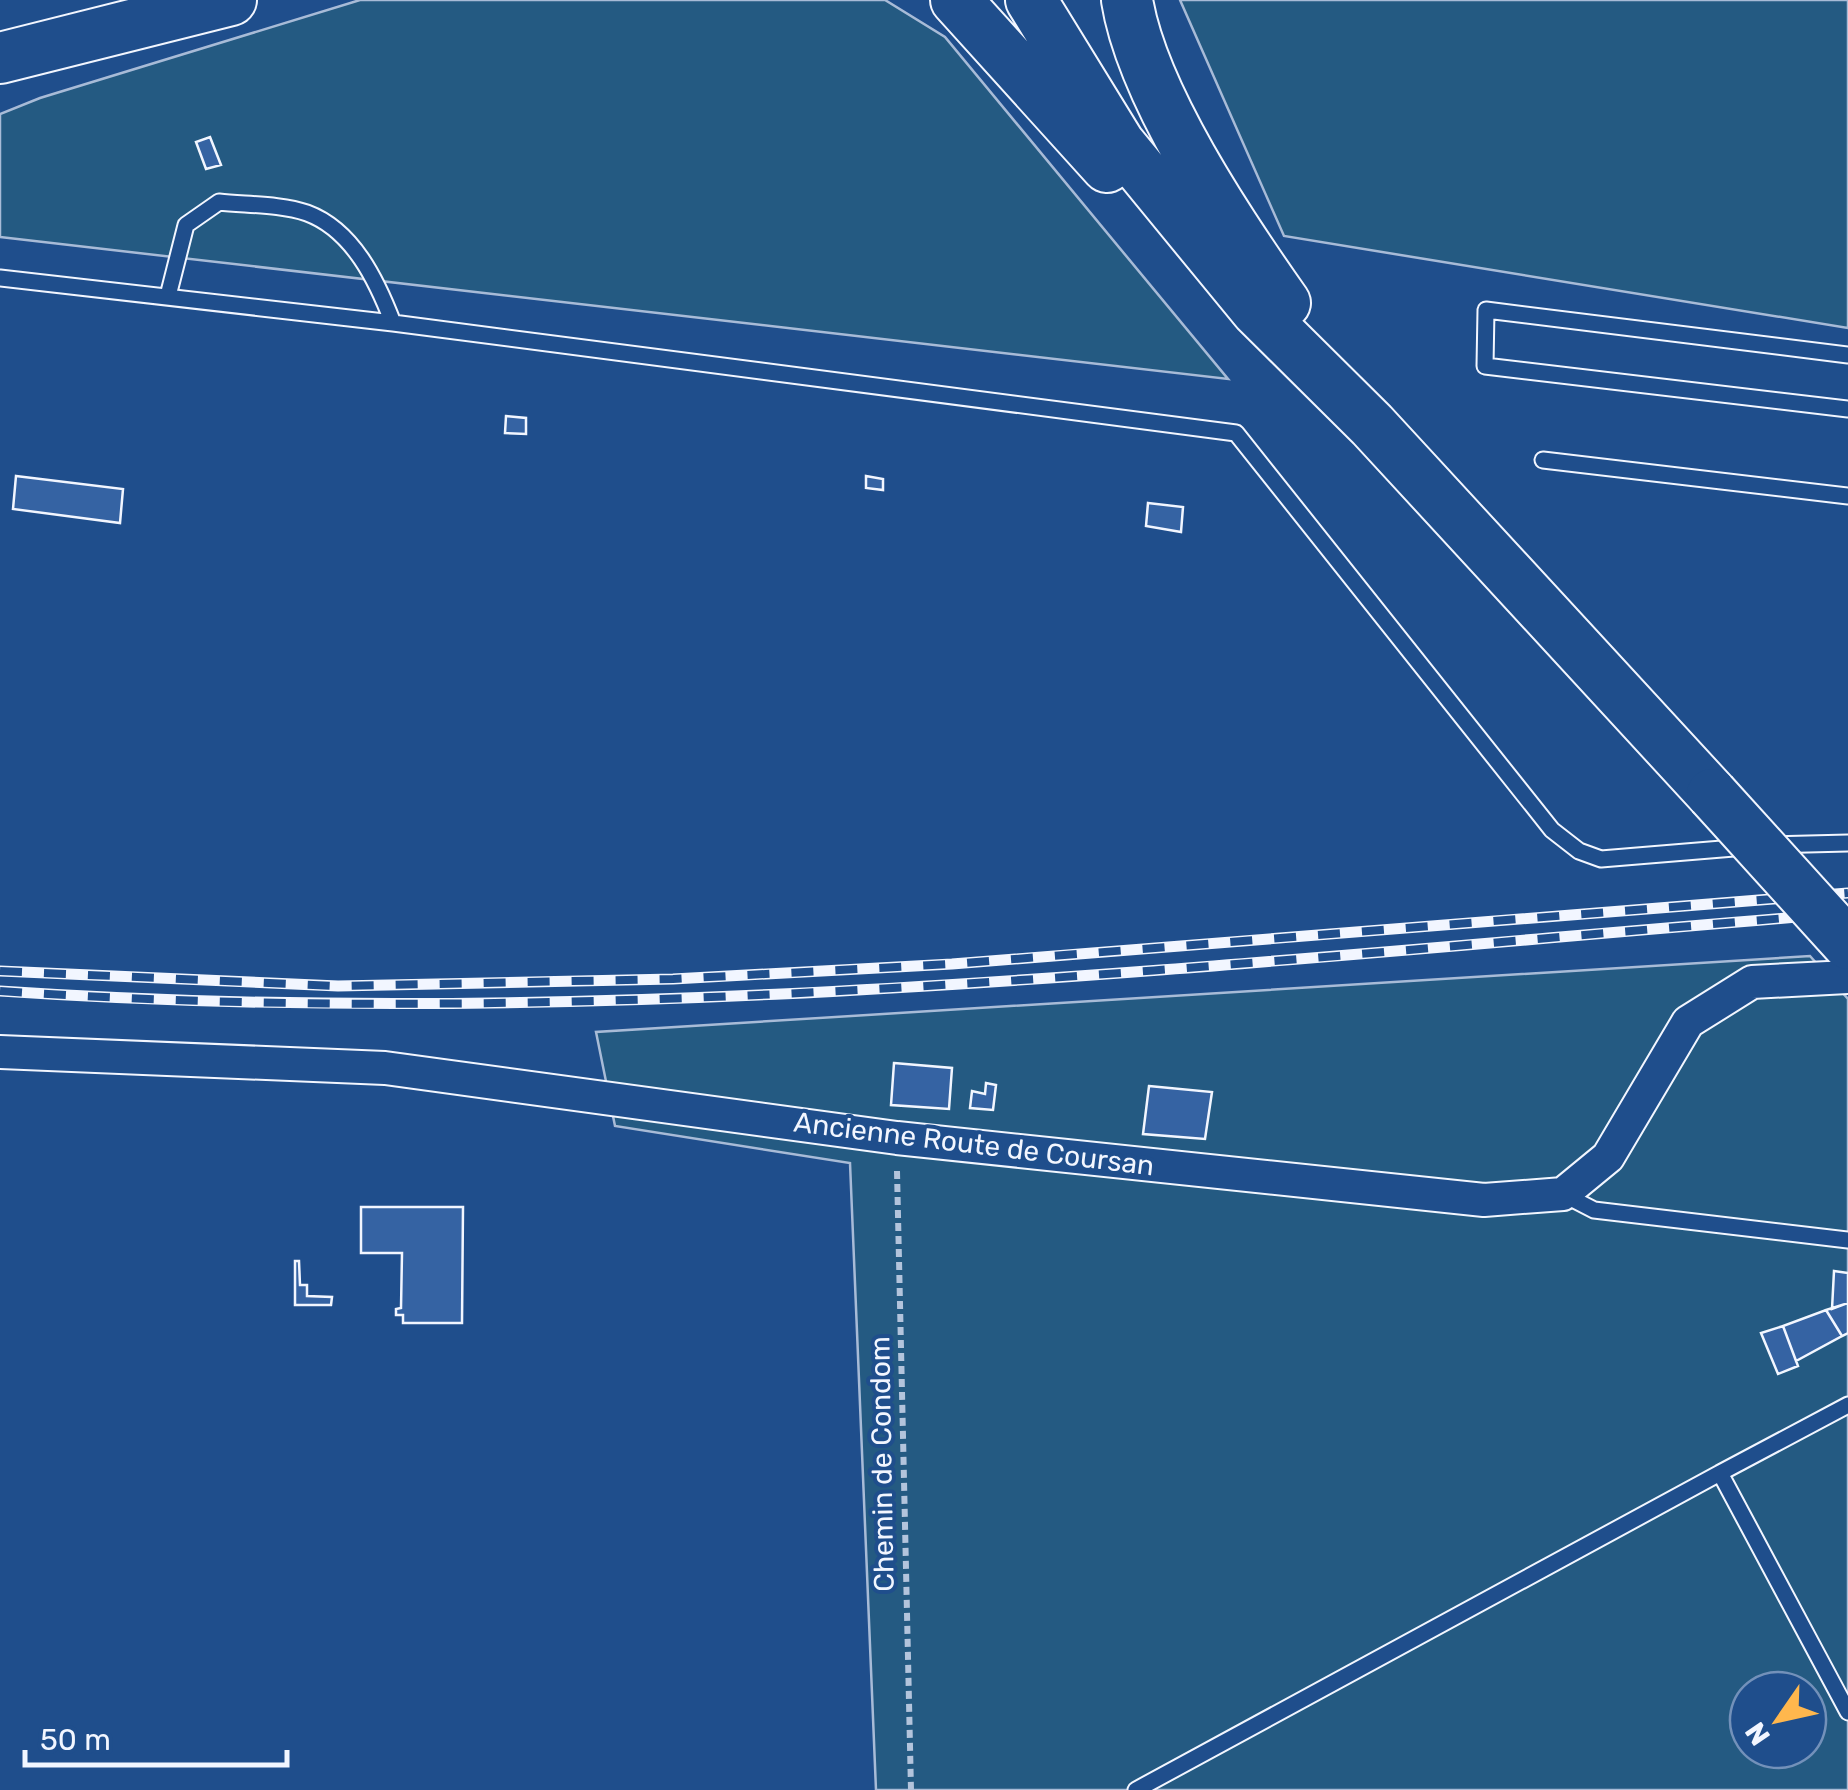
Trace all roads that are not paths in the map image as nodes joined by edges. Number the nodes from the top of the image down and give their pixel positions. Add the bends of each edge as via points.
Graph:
1 (138, 0) edge
2 (231, 0) edge
3 (956, 0) edge
4 (1031, 0) edge
5 (1127, 0) edge
6 (0, 56) edge
7 (0, 278) edge
8 (168, 296) junction
9 (392, 323) junction
10 (1848, 355) edge
11 (1848, 409) edge
12 (1372, 425) junction
13 (1543, 460) dead end
14 (1848, 496) edge
15 (1604, 676) junction
16 (1848, 844) edge
17 (1848, 944) edge
18 (1848, 976) edge
19 (0, 1052) edge
20 (1563, 1194) junction
21 (1848, 1240) edge
22 (1848, 1405) edge
23 (1720, 1473) junction
24 (1848, 1712) edge
25 (1136, 1790) edge

1 - 6 main road
2 - 6 main road
3 - 15 main road via 1390,483
4 - 12 main road via 1119,143 1256,310
5 - 12 main road via 1150,72 1191,154
7 - 8 lane
8 - 9 lane
8 - 9 lane via 186,226 219,202 307,213 344,238 377,280
9 - 16 lane via 1236,433 1552,830 1579,852 1600,859
10 - 11 lane via 1486,310 1484,366
12 - 15 main road
13 - 14 lane
15 - 17 main road, bridge
18 - 20 street via 1752,982 1688,1022 1608,1157
19 - 20 street, Ancienne Route de Coursan via 385,1068 897,1138 1484,1200
20 - 21 lane via 1594,1210
22 - 23 lane
23 - 24 lane
23 - 25 lane

